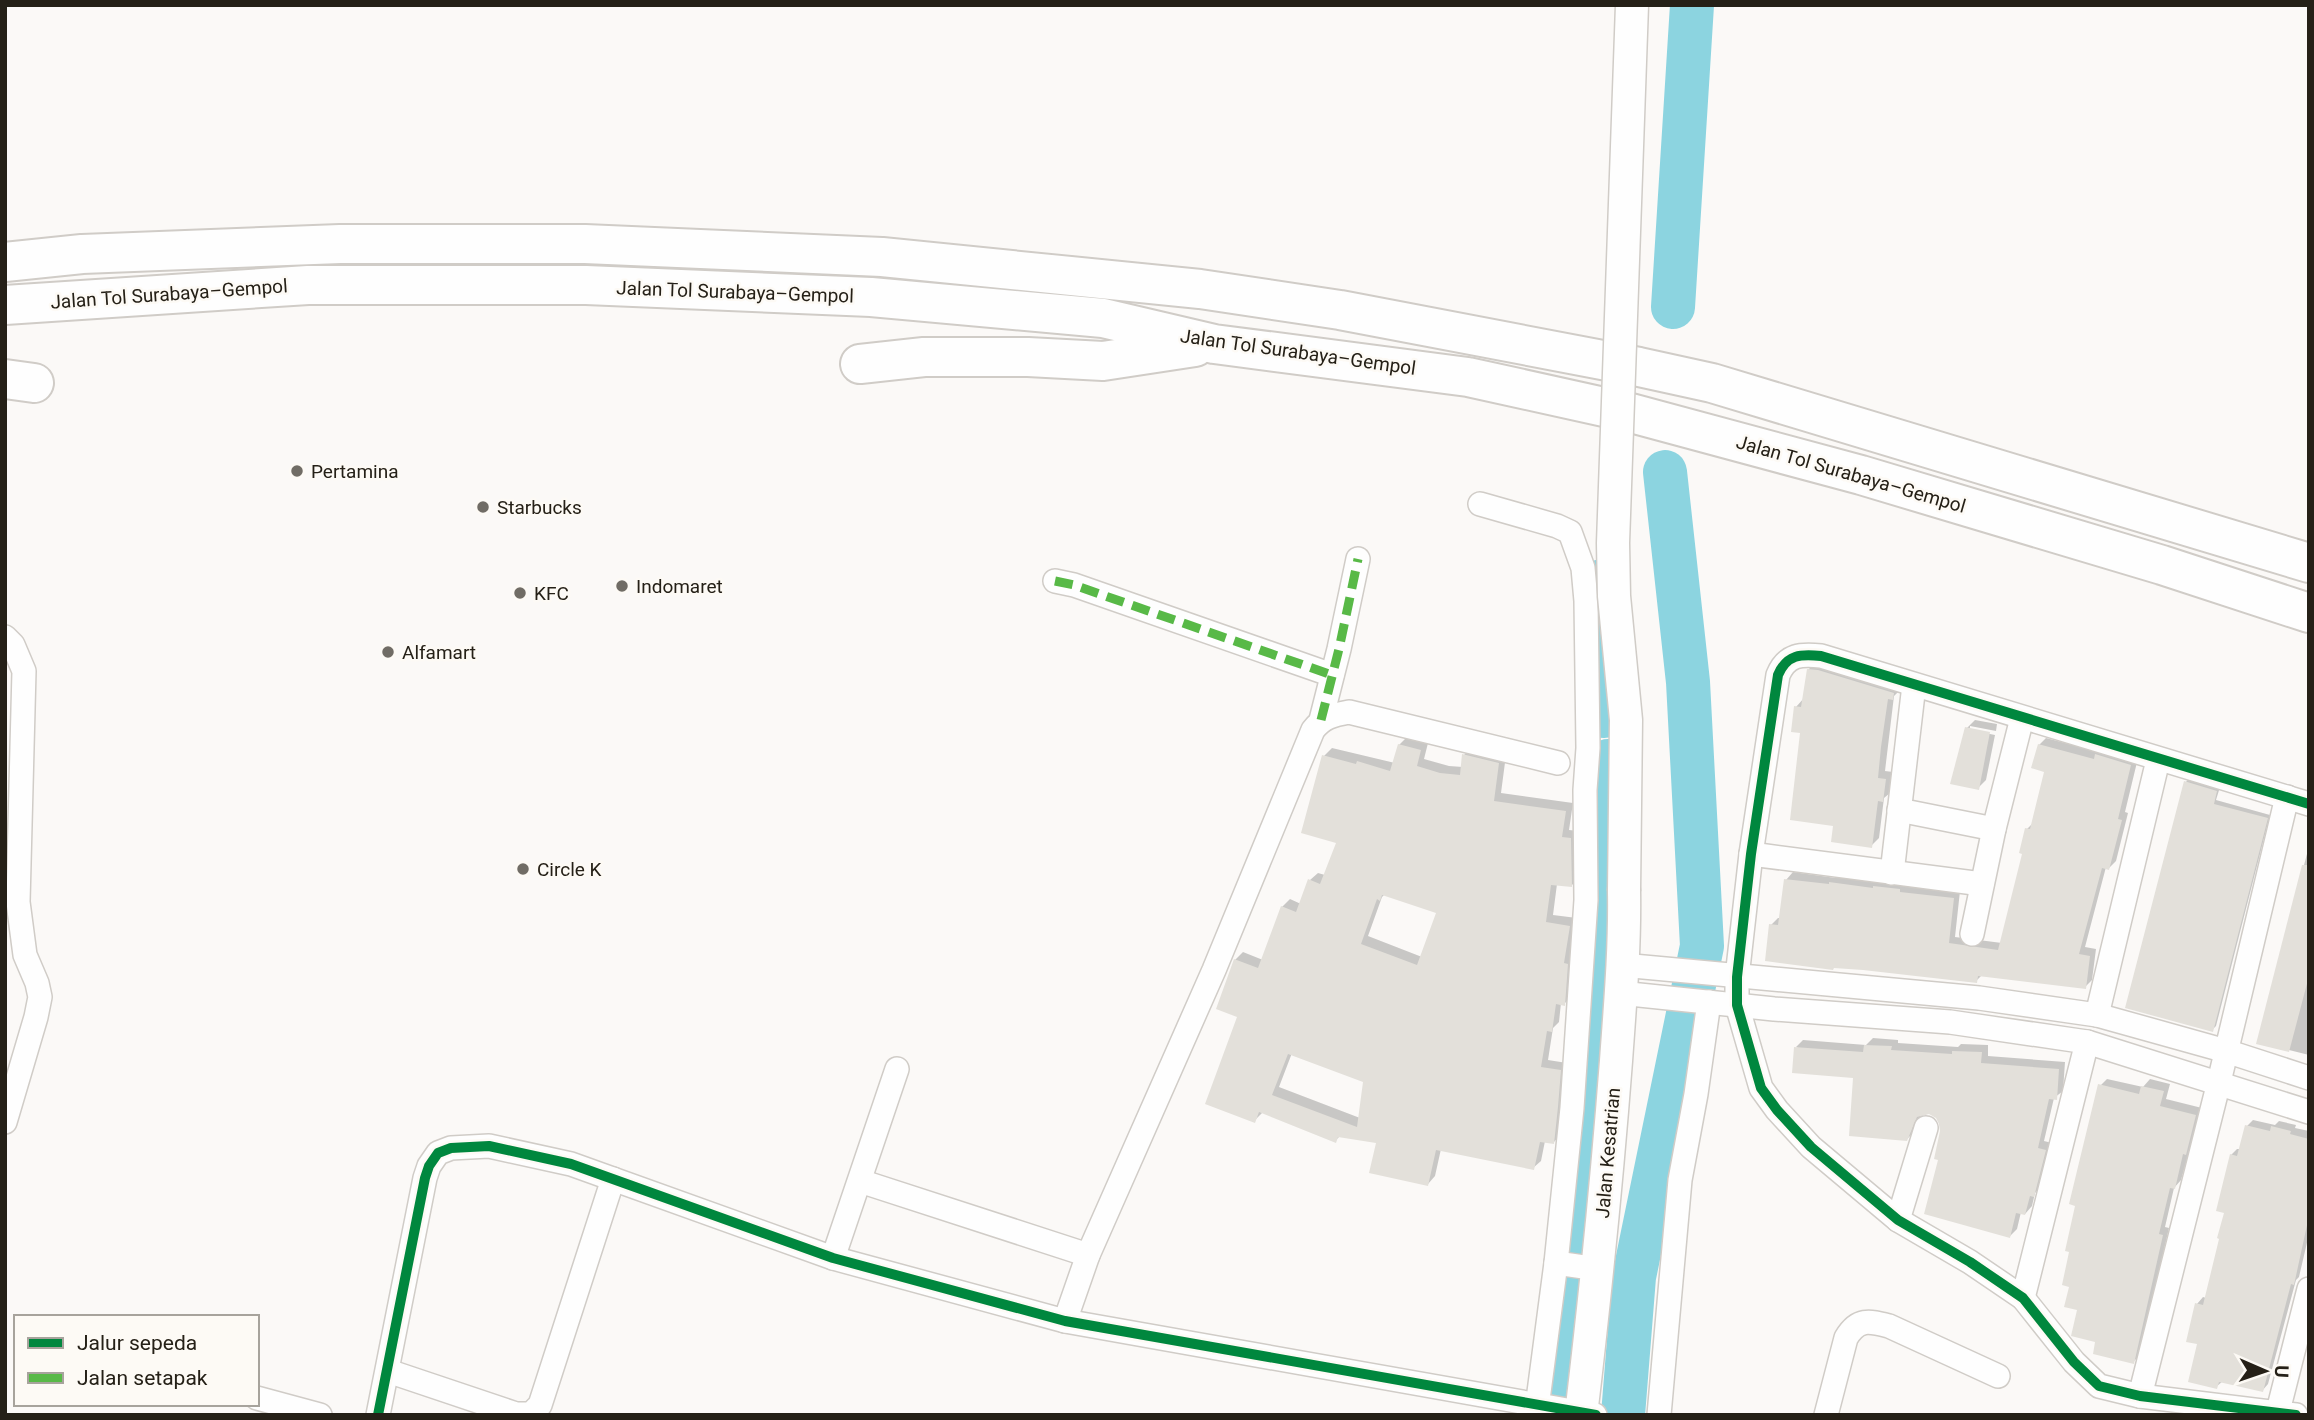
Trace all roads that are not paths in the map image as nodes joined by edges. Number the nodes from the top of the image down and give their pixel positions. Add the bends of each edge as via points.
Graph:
1 (1632, 5) edge
2 (5, 262) edge
3 (5, 305) edge
4 (1214, 344) junction
5 (860, 364) dead end
6 (1480, 504) dead end
7 (1358, 559) dead end
8 (2309, 563) edge
9 (1055, 581) dead end
10 (2309, 613) edge
11 (5, 637) edge
12 (24, 671) junction
13 (1332, 675) junction
14 (1914, 685) junction
15 (2022, 718) junction
16 (1321, 720) junction
17 (5, 727) edge
18 (1588, 748) junction
19 (2158, 760) junction
20 (1558, 763) junction
21 (1585, 790) junction
22 (2287, 797) junction
23 (2309, 804) edge
24 (1899, 810) junction
25 (1994, 829) junction
26 (1751, 854) junction
27 (1892, 873) junction
28 (1982, 884) junction
29 (1623, 898) junction
30 (1589, 900) junction
31 (1972, 934) dead end
32 (1614, 964) junction
33 (1737, 977) junction
34 (1704, 1001) junction
35 (1737, 1005) junction
36 (2095, 1015) junction
37 (2088, 1043) junction
38 (2226, 1051) junction
39 (897, 1069) dead end
40 (2309, 1078) edge
41 (2219, 1082) junction
42 (2309, 1112) edge
43 (5, 1122) edge
44 (1926, 1128) dead end
45 (613, 1179) junction
46 (860, 1181) junction
47 (1898, 1220) junction
48 (1088, 1255) junction
49 (833, 1258) junction
50 (1574, 1265) junction
51 (2309, 1289) edge
52 (2023, 1298) junction
53 (1065, 1321) junction
54 (388, 1371) junction
55 (1998, 1376) dead end
56 (2140, 1396) junction
57 (259, 1399) edge
58 (1564, 1411) edge
59 (2287, 1413) edge
60 (320, 1415) edge
61 (378, 1415) edge
62 (1659, 1415) edge
63 (1826, 1415) edge

1 - 29 street, Jalan Kesatrian, bridge via 1612,543 1626,720
2 - 8 highway, Jalan Tol Surabaya–Gempol via 82,254 340,244 585,244 882,257 1200,289 1340,310 1712,383
3 - 4 highway, Jalan Tol Surabaya–Gempol via 308,285 586,285 872,298 1103,318
4 - 5 highway via 1103,361 950,356
4 - 10 highway, Jalan Tol Surabaya–Gempol via 1468,377 1632,413 1861,475
6 - 18 street via 1557,526 1570,532 1576,544 1586,601
7 - 13 street
9 - 13 street
11 - 12 street
12 - 17 street
12 - 43 street via 18,902 24,955 40,998
13 - 16 street
14 - 15 street
14 - 24 street
14 - 26 street via 1821,656 1802,654 1782,666
15 - 19 street
15 - 25 street
16 - 20 street via 1349,712
16 - 48 street
18 - 20 street
18 - 21 street
19 - 22 street
19 - 36 street
20 - 21 street
21 - 30 street
22 - 23 street
22 - 38 street
24 - 25 street
24 - 27 street
25 - 28 street
26 - 27 street
26 - 33 street
27 - 28 street
28 - 31 street
29 - 30 street
29 - 32 street, Jalan Kesatrian
30 - 32 street
32 - 33 street
32 - 34 street
32 - 50 street, Jalan Kesatrian
32 - 50 street via 1572,1108
33 - 35 street
33 - 36 street via 1969,997
34 - 35 street
34 - 62 street via 1696,1094 1680,1180
35 - 37 street via 1950,1022
35 - 47 street via 1761,1088 1777,1110 1811,1147
36 - 37 street
36 - 37 street
36 - 38 street
37 - 41 street
37 - 52 street
38 - 40 street
38 - 41 street
39 - 46 street
41 - 42 street
41 - 56 street
44 - 47 street
45 - 49 street
45 - 54 street via 540,1405 531,1414 516,1414
45 - 54 street via 571,1164 489,1146 438,1153 425,1178
46 - 48 street
46 - 49 street
47 - 52 street
48 - 53 street
49 - 53 street
50 - 58 street, Jalan Kesatrian
50 - 58 street
51 - 59 street
52 - 56 street via 2099,1386
53 - 58 street
54 - 61 street
55 - 63 street via 1889,1326 1860,1323 1846,1338
56 - 59 street
57 - 60 street

